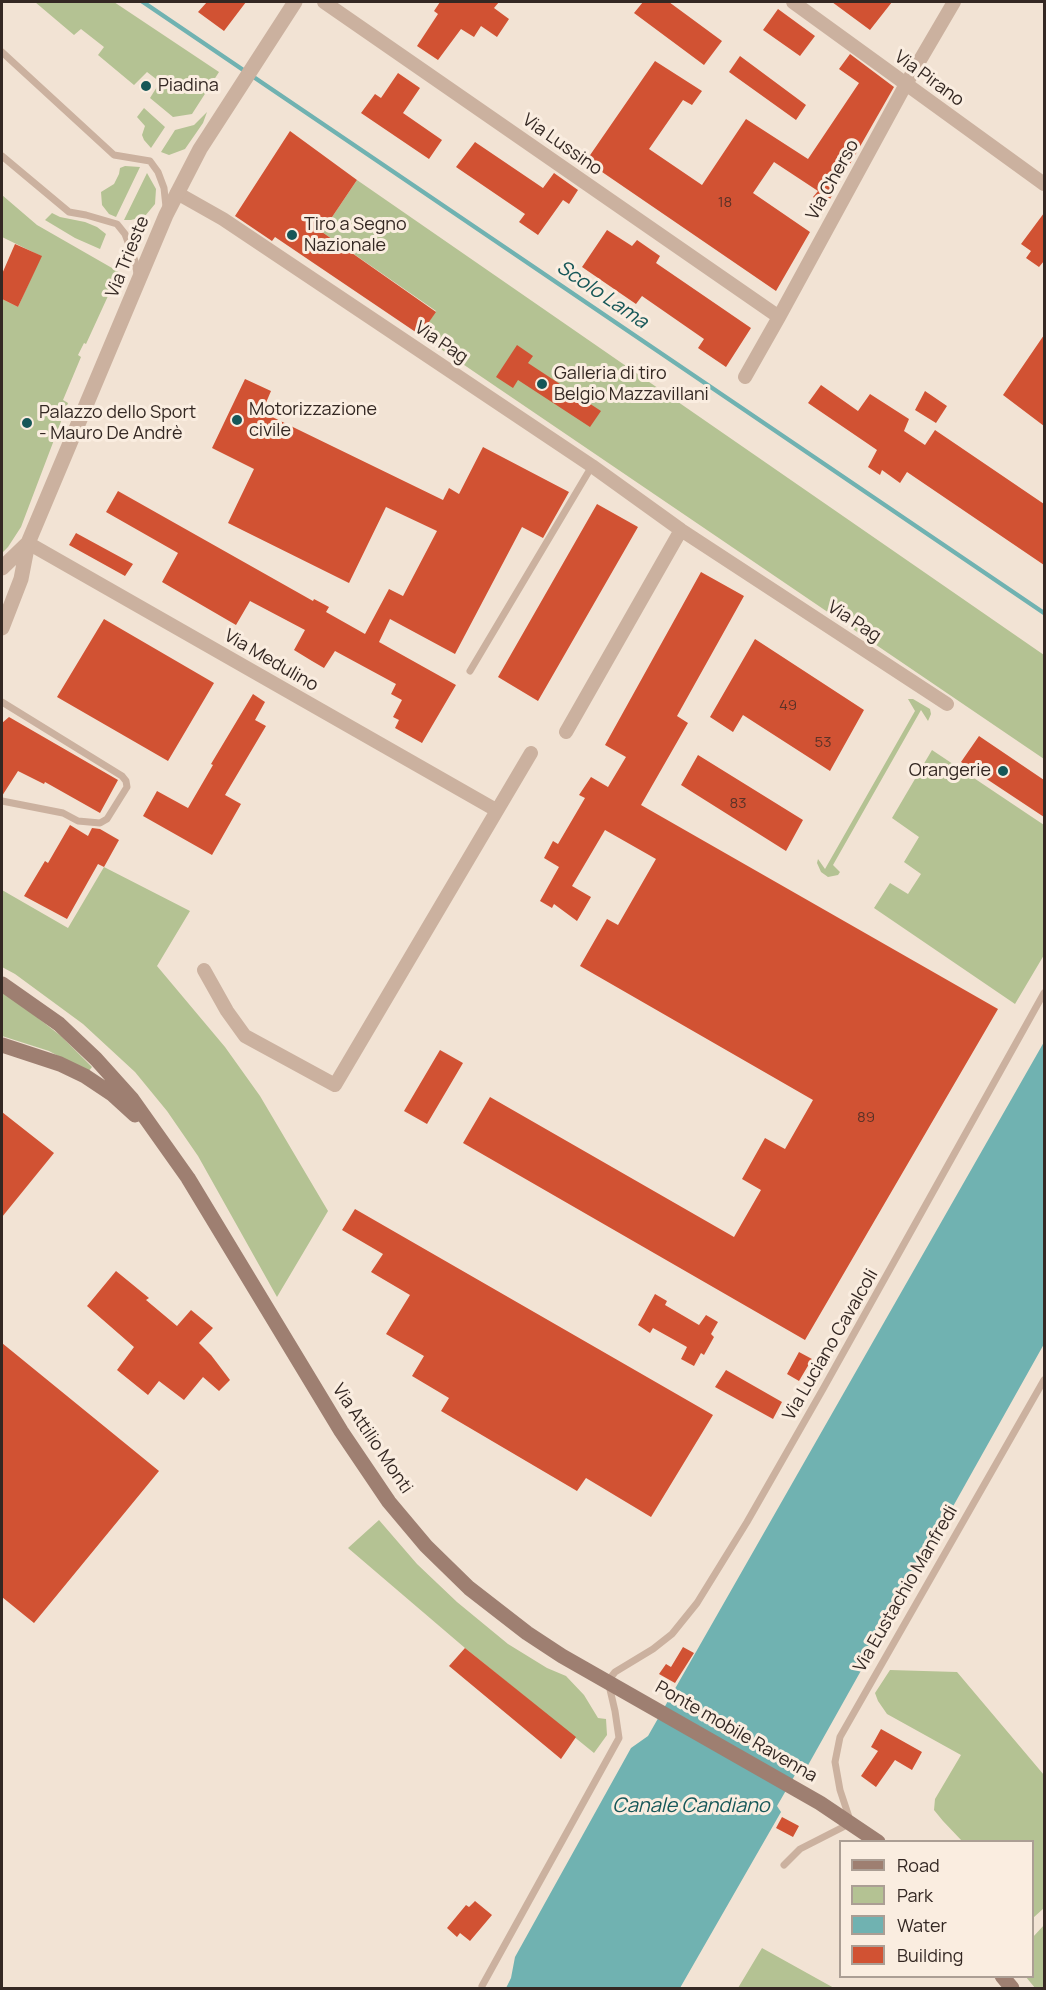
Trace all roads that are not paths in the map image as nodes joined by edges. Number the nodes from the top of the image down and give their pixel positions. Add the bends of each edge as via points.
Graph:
1 (295, 2) edge
2 (324, 2) edge
3 (793, 2) edge
4 (954, 2) edge
5 (2, 52) edge
6 (906, 84) junction
7 (2, 156) edge
8 (1044, 184) edge
9 (177, 194) junction
10 (166, 215) junction
11 (138, 282) junction
12 (779, 317) junction
13 (745, 377) dead end
14 (592, 466) junction
15 (681, 530) junction
16 (28, 543) junction
17 (2, 568) edge
18 (2, 628) edge
19 (470, 671) dead end
20 (2, 702) edge
21 (947, 704) dead end
22 (566, 732) dead end
23 (531, 753) dead end
24 (2, 801) edge
25 (496, 810) junction
26 (204, 970) dead end
27 (2, 984) edge
28 (1044, 993) edge
29 (2, 1045) edge
30 (157, 1133) junction
31 (1044, 1380) edge
32 (608, 1681) junction
33 (631, 1695) joint
34 (851, 1823) junction
35 (875, 1840) edge
36 (784, 1865) dead end
37 (482, 1986) dead end

1 - 9 street, Via Trieste via 200,149
2 - 12 street, Via Lussino
3 - 6 street, Via Pirano
4 - 6 street, Via Cherso
5 - 10 lane via 114,155 150,160 164,188
6 - 8 street, Via Pirano
6 - 12 street, Via Cherso
7 - 11 lane via 69,213 117,224 135,261
9 - 10 street, Via Trieste
9 - 14 street, Via Pag via 223,219
10 - 11 street, Via Trieste
11 - 16 street, Via Trieste
12 - 13 street, Via Cherso
14 - 15 street, Via Pag
14 - 19 lane
15 - 21 street, Via Pag
15 - 22 street
16 - 17 street, Via Trieste
16 - 18 street, Via Trieste via 21,579
16 - 25 street, Via Medulino
20 - 24 lane via 122,776 127,786 107,819 100,823
23 - 25 street
25 - 26 street via 335,1084 245,1035
27 - 30 main road, Via Attilio Monti via 59,1024 89,1052
28 - 32 lane, Via Luciano Cavalcoli via 834,1369 697,1603 672,1634 615,1672
29 - 30 main road, Via Attilio Monti via 85,1076
30 - 32 main road, Via Attilio Monti via 388,1502 469,1588 527,1633
31 - 34 lane, Via Eustachio Manfredi via 840,1737 834,1762
32 - 33 main road, Via Attilio Monti
32 - 37 lane via 618,1738
33 - 34 main road, Ponte mobile Ravenna
34 - 35 main road
34 - 36 lane via 801,1850

